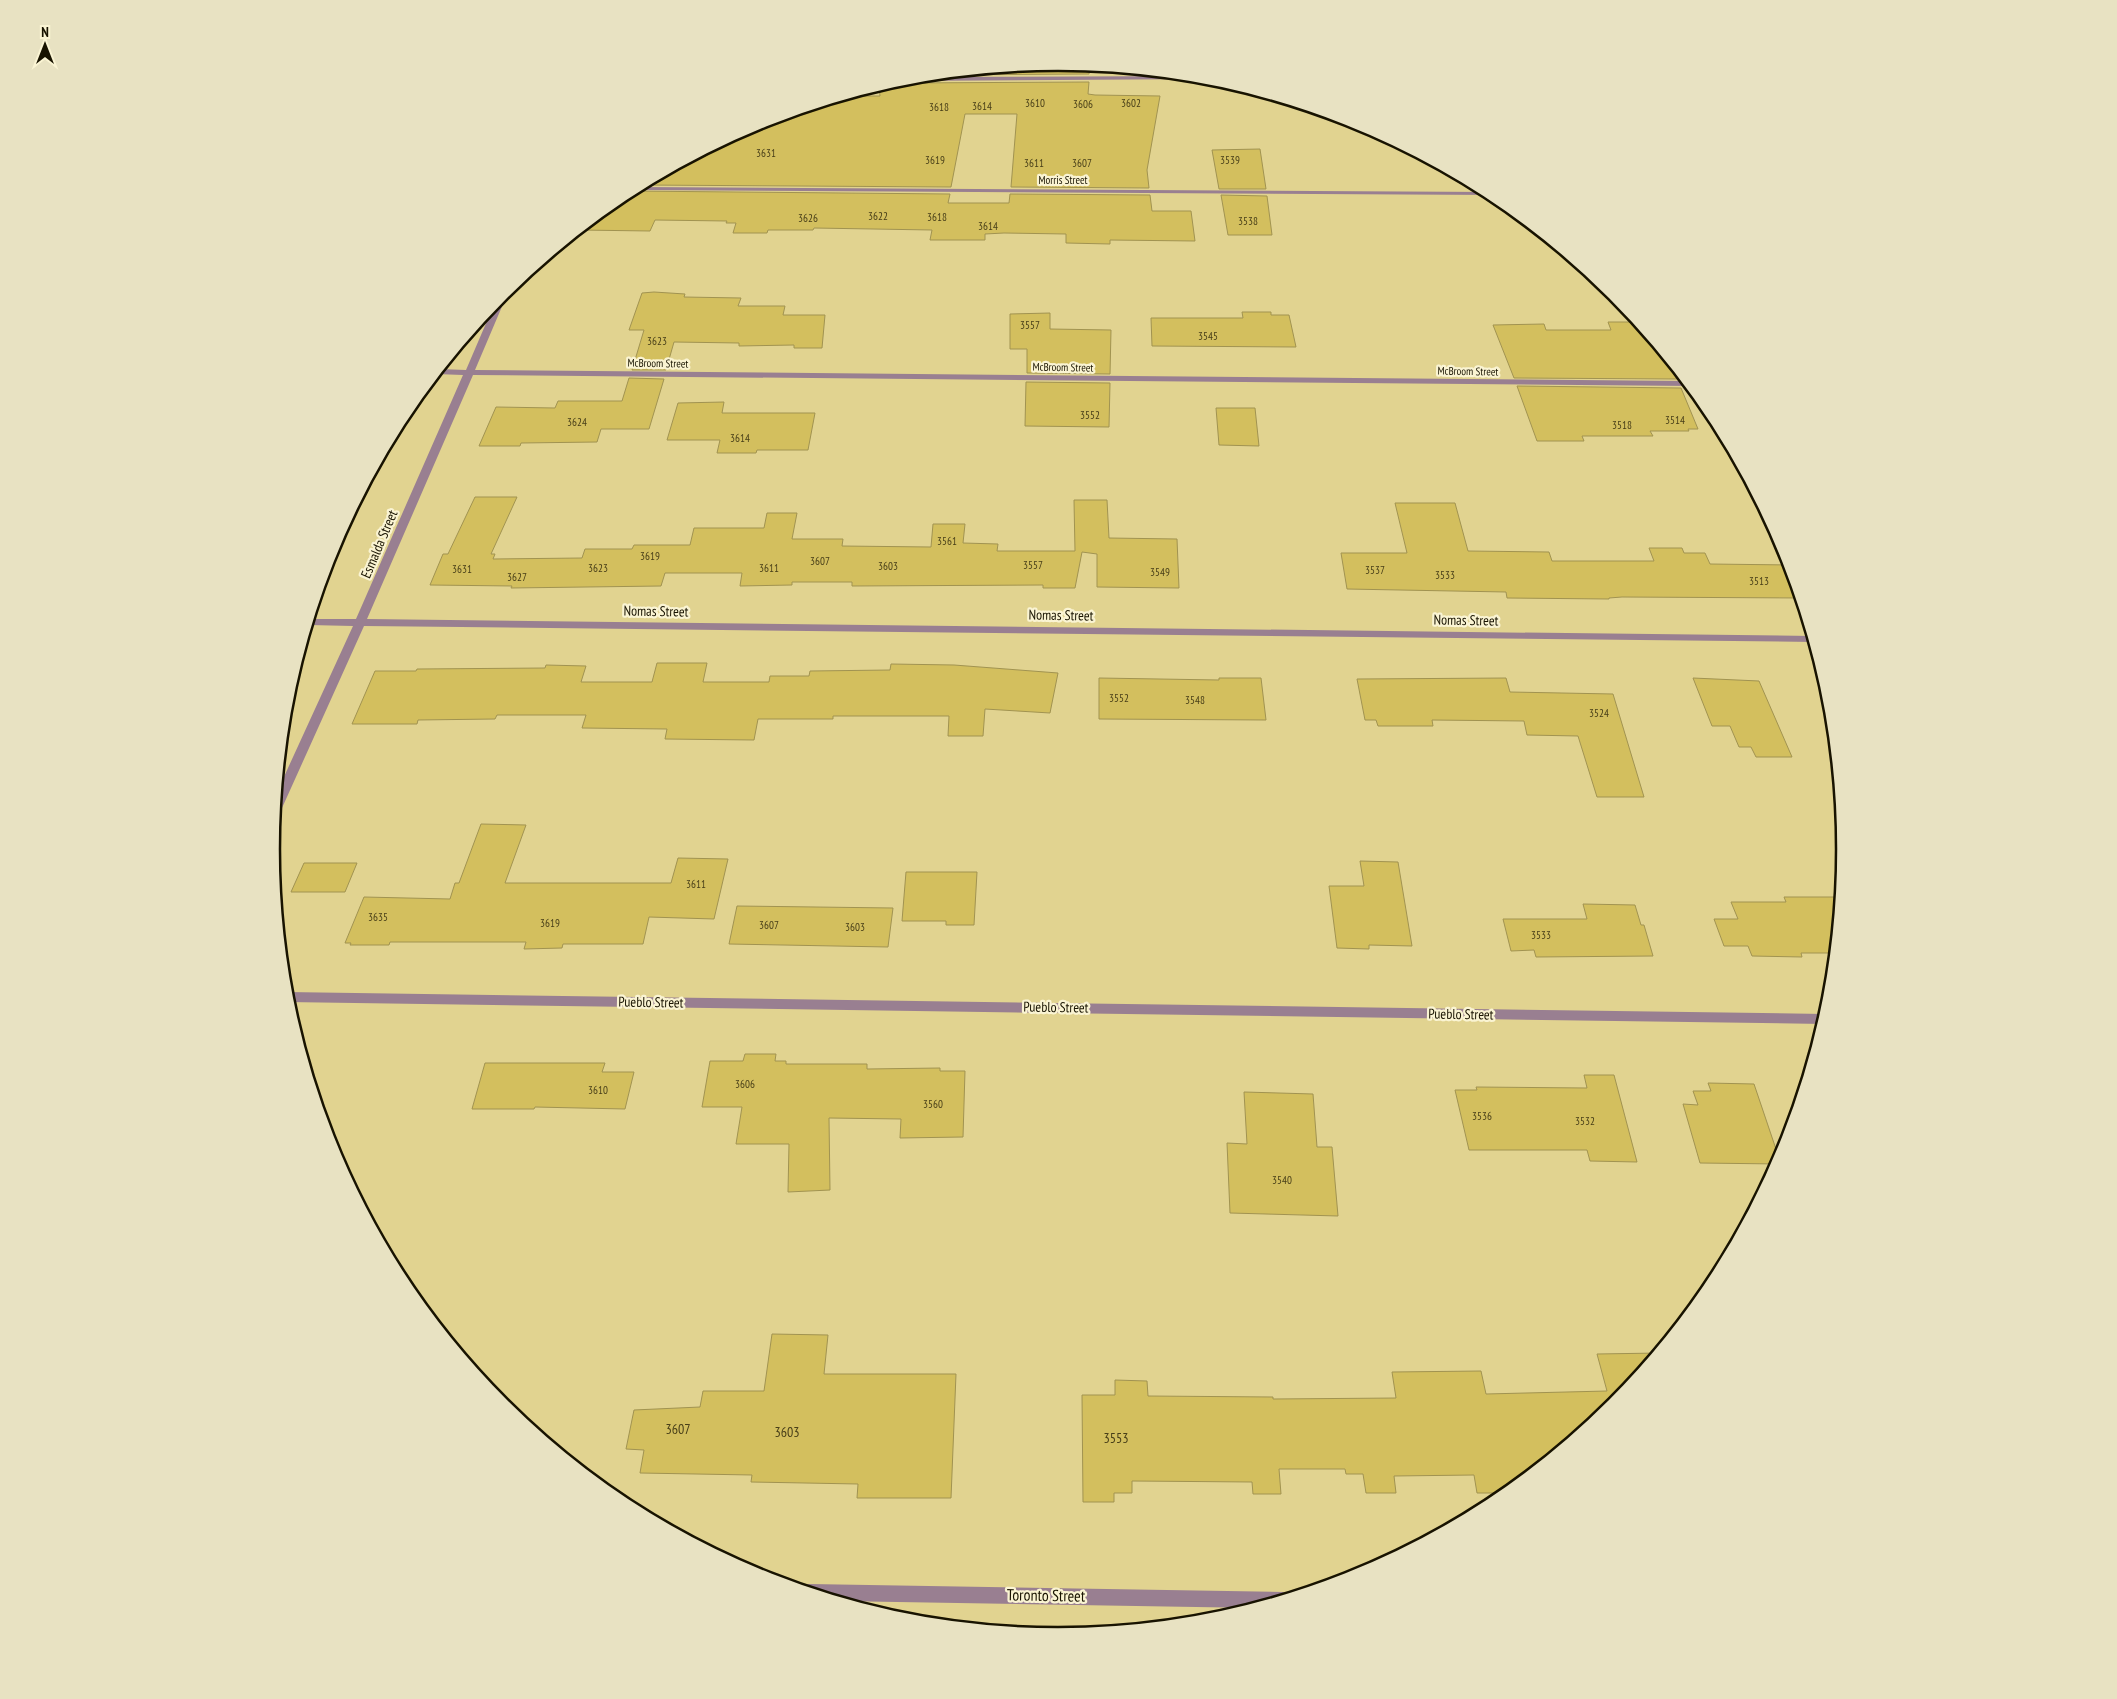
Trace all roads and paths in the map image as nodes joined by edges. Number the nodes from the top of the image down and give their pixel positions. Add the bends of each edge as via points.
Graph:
1 (1161, 78) edge
2 (952, 79) edge
3 (647, 189) edge
4 (1477, 194) edge
5 (495, 313) edge
6 (444, 372) edge
7 (469, 372) junction
8 (1682, 384) edge
9 (315, 622) edge
10 (360, 623) junction
11 (1807, 638) edge
12 (283, 794) edge
13 (294, 997) edge
14 (1818, 1019) edge
15 (829, 1592) edge
16 (1264, 1600) edge

1 - 2 street
3 - 4 street, Morris Street
5 - 7 street, Esmalda Street
6 - 7 street, McBroom Street
7 - 8 street, McBroom Street
7 - 10 street, Esmalda Street
9 - 10 street, Nomas Street
10 - 11 street, Nomas Street
10 - 12 street, Esmalda Street
13 - 14 street, Pueblo Street
15 - 16 street, Toronto Street

